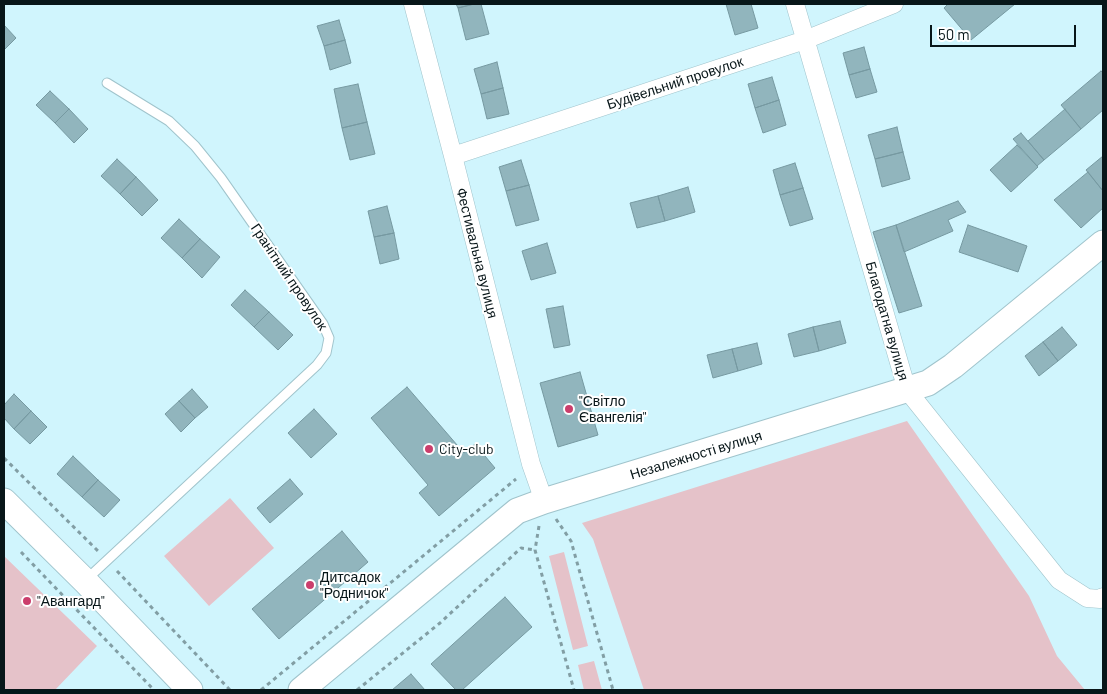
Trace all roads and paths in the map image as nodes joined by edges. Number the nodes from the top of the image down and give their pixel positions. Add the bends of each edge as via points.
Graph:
1 (413, 4) edge
2 (794, 4) edge
3 (894, 4) edge
4 (805, 40) junction
5 (107, 83) dead end
6 (453, 156) junction
7 (1103, 243) edge
8 (907, 390) junction
9 (4, 458) edge
10 (531, 464) junction
11 (4, 501) edge
12 (544, 501) junction
13 (17, 548) dead end
14 (534, 550) junction
15 (107, 560) junction
16 (85, 581) junction
17 (1102, 598) edge
18 (154, 690) edge
19 (190, 690) edge
20 (230, 690) edge
21 (261, 690) edge
22 (302, 690) edge
23 (357, 690) edge
24 (574, 690) edge
25 (613, 690) edge

1 - 6 street, Фестивальна вулиця
2 - 4 street, Благодатна вулиця
3 - 4 street, Будівельний провулок
4 - 6 street, Будівельний провулок
4 - 8 street, Благодатна вулиця
5 - 15 lane, Гранітний провулок via 169,121 195,146 323,324 329,338 326,353 317,365
6 - 10 street, Фестивальна вулиця
7 - 8 street, Незалежності вулиця via 953,366 928,383
8 - 12 street, Незалежності вулиця
8 - 17 street, Благодатна вулиця via 1059,580 1088,598
9 - 15 path
10 - 12 street, Фестивальна вулиця
10 - 21 path
11 - 16 street
12 - 14 path
12 - 22 street, Незалежності вулиця via 517,511
12 - 25 path via 571,541
13 - 18 path
14 - 23 path via 521,548 440,624
14 - 24 path
15 - 16 lane, Гранітний провулок
15 - 20 path
16 - 19 street

